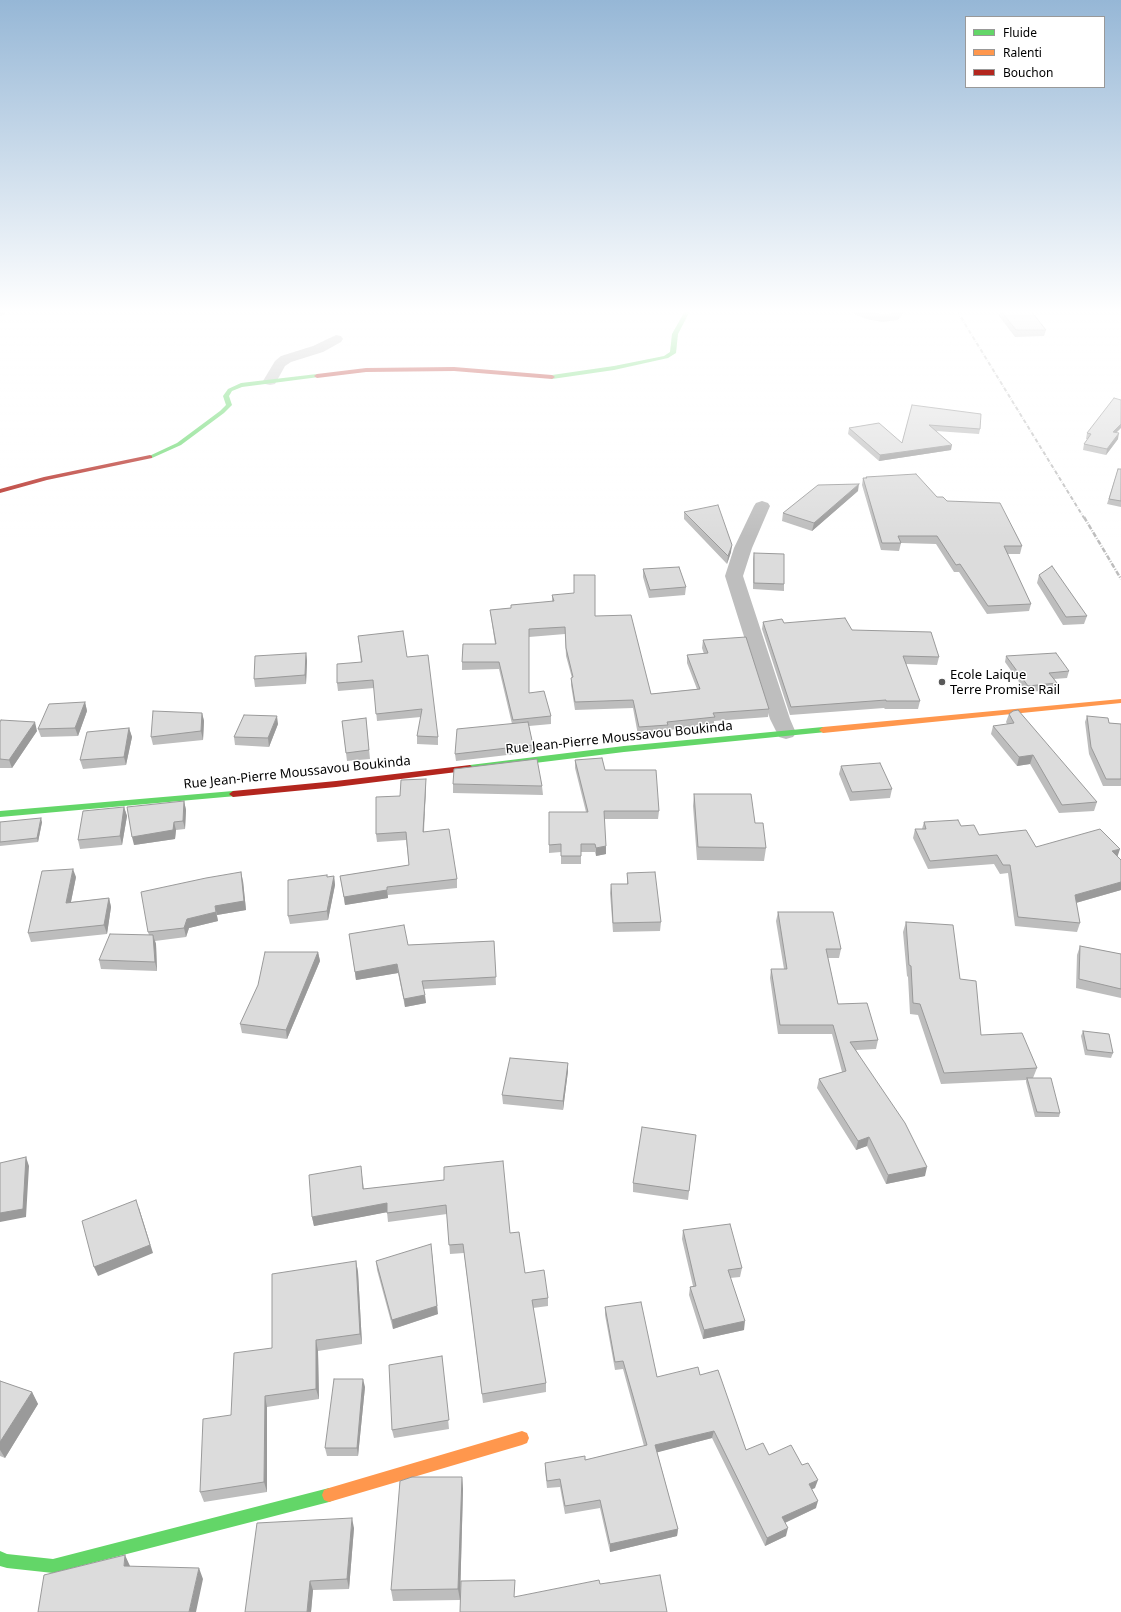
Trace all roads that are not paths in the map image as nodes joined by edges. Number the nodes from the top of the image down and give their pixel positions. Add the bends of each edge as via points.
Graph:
1 (238, 386) edge
2 (0, 491) edge
3 (762, 506) dead end
4 (1121, 701) edge
5 (786, 733) junction
6 (0, 814) edge
7 (522, 1438) dead end
8 (0, 1558) edge

1 - 2 street via 230,390 226,396 229,405 222,412 179,444 155,456 46,478
3 - 5 street via 743,548 734,576
4 - 5 street, Rue Jean-Pierre Moussavou Boukinda
5 - 6 street, Rue Jean-Pierre Moussavou Boukinda via 336,784
7 - 8 street via 334,1494 53,1566

